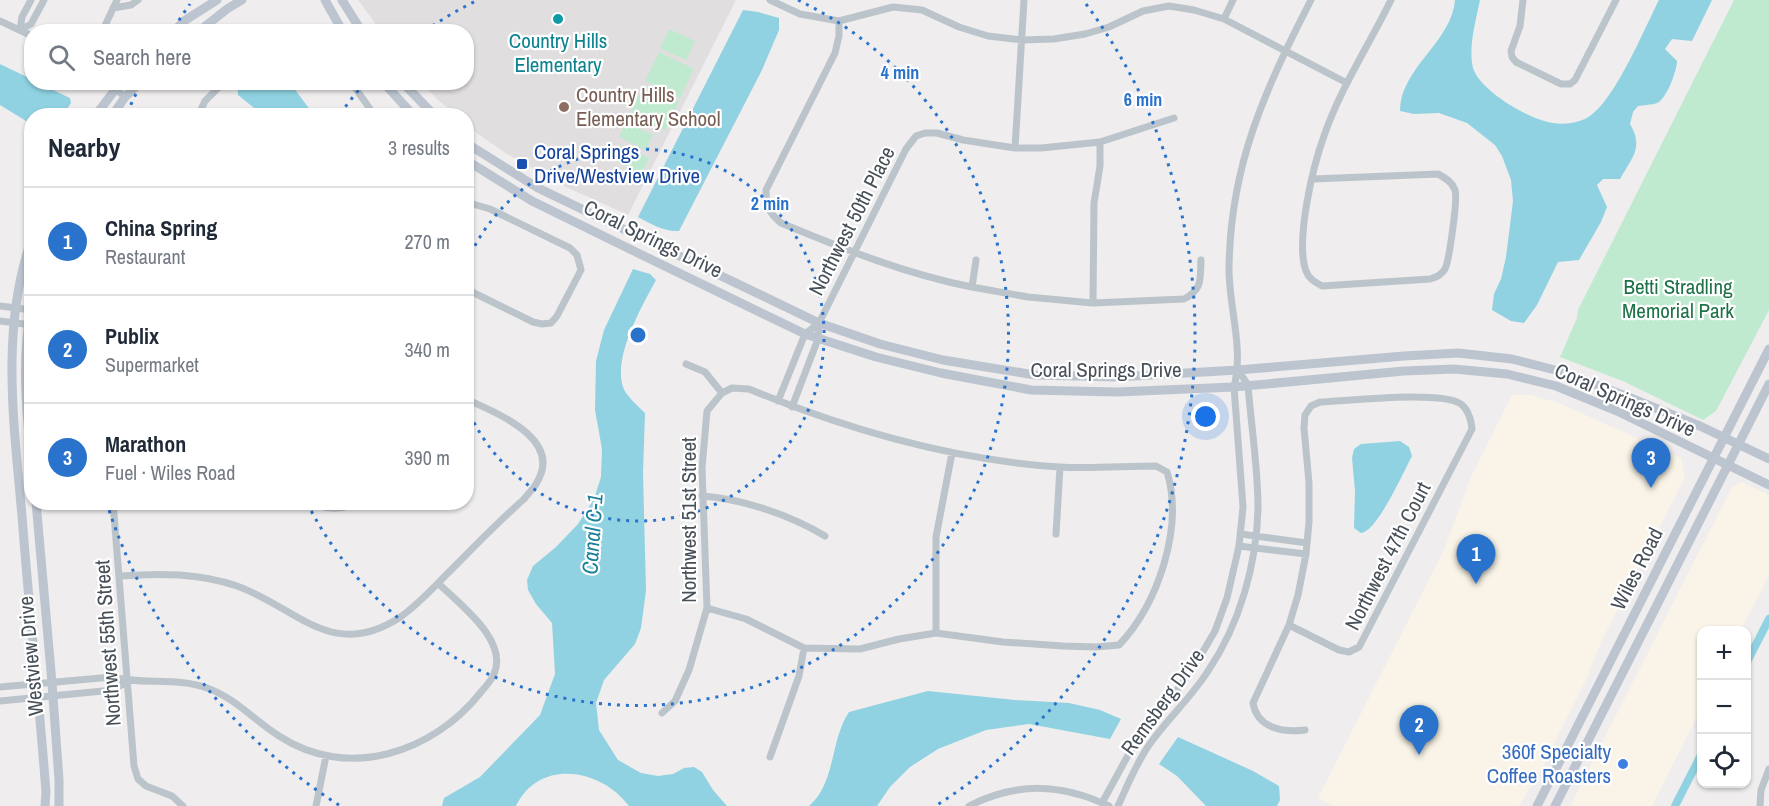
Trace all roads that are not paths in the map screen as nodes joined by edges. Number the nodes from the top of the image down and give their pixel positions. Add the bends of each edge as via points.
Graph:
1 (31, 0) edge
2 (44, 0) edge
3 (117, 0) edge
4 (138, 0) edge
5 (217, 0) edge
6 (242, 0) edge
7 (325, 0) edge
8 (342, 0) edge
9 (770, 0) edge
10 (1024, 0) edge
11 (1233, 0) edge
12 (1311, 0) edge
13 (1391, 0) edge
14 (1523, 0) edge
15 (1616, 0) edge
16 (113, 8) junction
17 (1224, 19) junction
18 (0, 21) edge
19 (839, 21) junction
20 (31, 24) edge
21 (106, 24) edge
22 (181, 24) edge
23 (208, 24) edge
24 (338, 24) edge
25 (357, 24) edge
26 (24, 28) edge
27 (20, 30) junction
28 (24, 32) edge
29 (1022, 40) junction
30 (1286, 50) junction
31 (1347, 83) junction
32 (111, 90) edge
33 (119, 90) edge
34 (133, 90) edge
35 (216, 90) edge
36 (357, 90) edge
37 (390, 90) edge
38 (410, 90) edge
39 (125, 98) junction
40 (100, 108) edge
41 (118, 108) edge
42 (202, 108) edge
43 (369, 108) edge
44 (406, 108) edge
45 (427, 108) edge
46 (1174, 118) dead end
47 (1100, 142) junction
48 (474, 148) edge
49 (1016, 148) junction
50 (474, 165) edge
51 (1313, 179) junction
52 (474, 204) edge
53 (853, 254) junction
54 (976, 260) dead end
55 (1201, 260) dead end
56 (24, 264) edge
57 (972, 287) junction
58 (474, 293) edge
59 (1093, 303) junction
60 (0, 306) edge
61 (15, 308) junction
62 (24, 308) edge
63 (0, 321) edge
64 (13, 322) junction
65 (24, 323) edge
66 (819, 323) junction
67 (805, 334) junction
68 (818, 339) junction
69 (1769, 348) edge
70 (686, 364) dead end
71 (1532, 364) junction
72 (1238, 370) junction
73 (1528, 379) junction
74 (1769, 384) edge
75 (1248, 385) junction
76 (1234, 387) junction
77 (722, 393) junction
78 (778, 401) junction
79 (474, 403) edge
80 (792, 407) junction
81 (1724, 437) junction
82 (1738, 444) junction
83 (952, 453) junction
84 (1713, 459) junction
85 (1769, 459) edge
86 (1728, 466) junction
87 (1060, 467) junction
88 (1769, 485) edge
89 (702, 496) junction
90 (37, 510) edge
91 (114, 510) edge
92 (1056, 534) dead end
93 (1240, 534) junction
94 (825, 536) dead end
95 (1256, 536) junction
96 (1306, 543) junction
97 (1239, 546) junction
98 (1255, 548) junction
99 (1306, 554) junction
100 (120, 576) junction
101 (438, 583) junction
102 (707, 608) junction
103 (1290, 625) junction
104 (936, 633) junction
105 (804, 648) junction
106 (128, 681) junction
107 (52, 682) junction
108 (37, 684) junction
109 (0, 687) edge
110 (53, 696) junction
111 (38, 698) junction
112 (0, 701) edge
113 (662, 713) dead end
114 (1305, 730) dead end
115 (326, 756) junction
116 (770, 757) dead end
117 (1769, 769) edge
118 (1105, 804) edge
119 (1760, 805) edge
120 (45, 806) edge
121 (59, 806) edge
122 (183, 806) edge
123 (316, 806) edge
124 (969, 806) edge
125 (1118, 806) edge
126 (1537, 806) edge
127 (1555, 806) edge

1 - 27 street
2 - 20 street
3 - 16 street
4 - 16 street
5 - 22 main road
6 - 23 main road
7 - 24 main road
8 - 25 main road
9 - 19 street via 800,14
10 - 29 street
11 - 17 street
12 - 30 street, Remsberg Drive
13 - 31 street
14 - 15 street via 1512,57 1561,84 1575,80
16 - 21 street
17 - 29 street via 1169,6 1143,11 1085,34
17 - 30 street
18 - 27 street
19 - 29 street via 893,7 922,10 988,36
19 - 53 street via 836,52 766,190 766,204 781,223
26 - 27 street
27 - 28 street
29 - 49 street
30 - 31 street
30 - 72 street, Remsberg Drive via 1249,138 1235,197 1229,270
31 - 51 street via 1324,136
32 - 40 main road
33 - 39 street
34 - 39 main road
35 - 42 street
36 - 43 street
37 - 44 main road
38 - 45 main road
39 - 41 main road
46 - 47 street
47 - 49 street
47 - 59 street via 1094,203
48 - 66 main road, Coral Springs Drive via 538,188
49 - 53 street, Northwest 50th Place via 937,133 916,136
50 - 67 main road, Coral Springs Drive via 532,201
51 - 51 street via 1305,210 1303,252 1306,272 1313,281 1323,286 1430,279 1440,275 1446,266 1456,203 1455,189 1447,178 1438,174
52 - 58 street via 570,248 577,255 581,270 551,323 533,322
53 - 57 street
53 - 66 street, Northwest 50th Place
54 - 57 street
55 - 59 street via 1199,285 1194,294 1184,299
56 - 61 main road, Westview Drive
57 - 59 street
60 - 61 street
61 - 62 street
61 - 64 main road, Westview Drive
63 - 64 street
64 - 65 street
64 - 108 main road, Westview Drive via 12,405
66 - 67 street, Northwest 50th Place
66 - 68 street, Northwest 50th Place
66 - 72 main road, Coral Springs Drive via 943,360 1035,375 1117,377
67 - 68 main road, Coral Springs Drive
67 - 78 street, Northwest 50th Place
68 - 76 main road, Coral Springs Drive via 941,373 1031,390 1117,392
68 - 80 street, Northwest 50th Place
69 - 81 main road, Wiles Road
70 - 77 street via 705,372
71 - 72 main road, Coral Springs Drive via 1458,353
71 - 73 main road
71 - 81 main road, Coral Springs Drive via 1563,372
72 - 75 street, Remsberg Drive
72 - 76 street, Remsberg Drive
73 - 75 main road, Coral Springs Drive via 1454,369
73 - 84 main road, Coral Springs Drive via 1617,411
74 - 82 main road, Wiles Road
75 - 76 main road, Coral Springs Drive
75 - 95 street, Remsberg Drive via 1258,506
76 - 93 street, Remsberg Drive via 1243,507
77 - 78 street via 732,388 749,389
77 - 89 street, Northwest 51st Street via 707,411
78 - 80 street
79 - 101 street via 530,434 542,458 542,471 537,484
80 - 83 street via 862,431
81 - 82 main road, Coral Springs Drive
81 - 84 main road, Wiles Road
82 - 85 main road, Coral Springs Drive
82 - 86 main road, Wiles Road
83 - 87 street
83 - 104 street via 936,537
84 - 86 main road, Coral Springs Drive
84 - 126 main road, Wiles Road
86 - 88 main road, Coral Springs Drive
86 - 127 main road, Wiles Road
87 - 92 street
87 - 104 street via 1156,466 1167,472 1172,486 1168,548 1146,610 1133,631 1119,645 1096,647 1003,642
89 - 94 street via 729,498 806,524
89 - 102 street, Northwest 51st Street
90 - 107 main road, Westview Drive
91 - 100 street, Northwest 55th Street
93 - 95 street
93 - 97 street, Remsberg Drive
95 - 96 street
95 - 98 street, Remsberg Drive
96 - 99 street
96 - 103 street, Northwest 47th Court via 1309,483 1304,428 1311,406 1320,402 1427,397 1460,403 1467,411 1472,429 1359,647 1349,652 1339,650
97 - 98 street
97 - 118 street, Remsberg Drive via 1215,631 1181,685 1138,737
98 - 99 street
98 - 125 street, Remsberg Drive via 1228,637 1192,695 1148,746
99 - 103 street
100 - 101 street via 160,573 235,585 266,598 312,626 333,634 356,635 399,618
100 - 106 street, Northwest 55th Street
101 - 115 street via 485,630 497,651 495,674 461,716 411,748 381,756
102 - 105 street via 746,619
102 - 113 street, Northwest 51st Street via 689,670 675,701
103 - 114 street via 1253,703 1254,711 1260,720 1287,732
104 - 105 street via 860,649
105 - 116 street via 799,676
106 - 107 street via 112,677
106 - 110 street via 113,690
106 - 115 street via 206,688 242,707 279,736
106 - 122 street, Northwest 55th Street via 138,779
107 - 108 street
107 - 110 main road, Westview Drive
108 - 109 street
108 - 111 main road, Westview Drive
110 - 111 street
110 - 121 main road, Westview Drive
111 - 112 street
111 - 120 main road, Westview Drive
115 - 123 street
117 - 119 street
118 - 124 street via 1047,788 990,795

